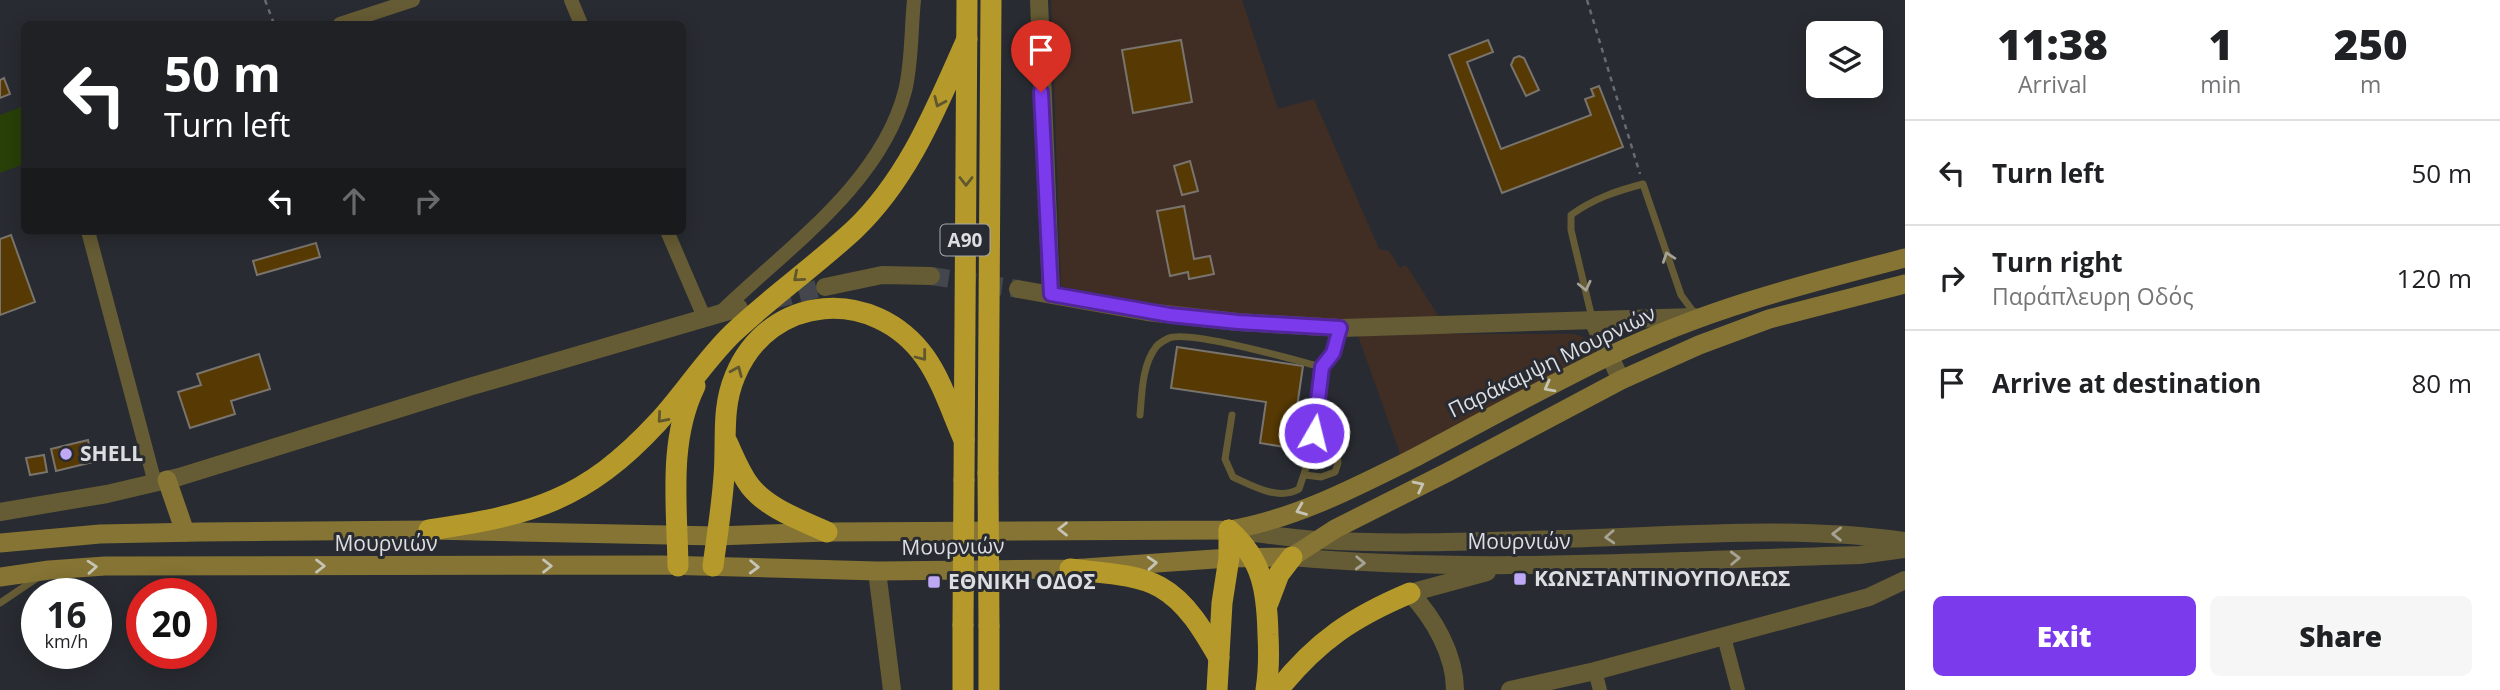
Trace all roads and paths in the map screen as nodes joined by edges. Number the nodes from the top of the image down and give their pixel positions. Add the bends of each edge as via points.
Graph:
1 (265, 0) edge
2 (413, 0) edge
3 (571, 0) edge
4 (914, 0) edge
5 (967, 0) edge
6 (991, 0) edge
7 (1039, 0) edge
8 (1587, 0) edge
9 (273, 21) edge
10 (349, 21) edge
11 (580, 21) edge
12 (967, 40) junction
13 (1643, 184) junction
14 (89, 235) edge
15 (670, 235) edge
16 (1905, 258) edge
17 (931, 276) tunnel mouth
18 (1905, 284) edge
19 (825, 287) tunnel mouth
20 (1018, 289) tunnel mouth
21 (1051, 294) junction
22 (721, 312) junction
23 (1697, 317) junction
24 (1593, 321) junction
25 (1340, 328) junction
26 (1609, 356) junction
27 (706, 366) junction
28 (1322, 367) junction
29 (1621, 380) junction
30 (1140, 415) dead end
31 (1232, 415) dead end
32 (1335, 433) dead end
33 (724, 437) junction
34 (964, 440) junction
35 (1305, 475) junction
36 (161, 482) junction
37 (0, 512) edge
38 (429, 530) junction
39 (1229, 530) junction
40 (185, 532) junction
41 (827, 532) junction
42 (677, 535) junction
43 (717, 536) junction
44 (1315, 540) junction
45 (1905, 541) edge
46 (0, 544) edge
47 (1905, 549) edge
48 (1253, 557) junction
49 (1292, 557) junction
50 (1229, 558) junction
51 (678, 566) junction
52 (713, 566) junction
53 (1506, 566) junction
54 (1070, 569) junction
55 (49, 570) junction
56 (877, 571) junction
57 (0, 577) edge
58 (1905, 580) edge
59 (1410, 593) junction
60 (0, 603) edge
61 (1268, 603) junction
62 (1724, 637) junction
63 (1219, 657) junction
64 (1595, 671) junction
65 (990, 688) edge
66 (892, 690) edge
67 (963, 690) edge
68 (1217, 690) edge
69 (1266, 690) edge
70 (1278, 690) edge
71 (1455, 690) edge
72 (1510, 690) edge
73 (1600, 690) edge
74 (1738, 690) edge

1 - 9 path
2 - 10 street
3 - 11 street
4 - 22 street via 906,89 885,142 841,199
5 - 12 highway, Α90
6 - 65 highway, Α90, bridge
7 - 21 street
8 - 13 path
12 -> 27 highway via 916,148 877,204 855,229 732,334
12 -> 34 highway, Α90
23 -> 13 lane via 1681,295
13 -> 24 lane via 1588,203 1572,215 1571,230
14 - 36 street
15 - 22 street
16 - 23 main road, Παράκαμψη Μουρνιών
17 - 19 street via 882,275
18 - 29 main road via 1769,319
20 - 21 street
21 - 25 street via 1147,312
22 - 36 street
23 - 24 street
23 - 26 main road, Παράκαμψη Μουρνιών
24 - 25 street
24 - 26 street
25 - 28 lane via 1333,353
26 - 29 street
26 -> 39 main road, Παράκαμψη Μουρνιών via 1354,489 1258,525
27 -> 38 highway via 621,459 571,494 517,514
27 - 42 highway via 688,400 676,458
28 - 30 lane via 1235,345 1171,337 1156,346 1147,365
28 - 35 lane
44 -> 29 main road
31 - 35 lane via 1225,459 1233,477 1276,494 1299,489
32 - 35 lane via 1335,472 1321,477
33 -> 34 highway via 733,378 754,342 790,317 844,307 887,323 925,357
33 - 41 highway via 751,487 785,513
33 - 43 highway via 725,474
34 - 67 highway, Α90, bridge
36 - 37 street
36 - 40 main road
38 - 40 main road, Παράκαμψη Μουρνιών
38 - 42 main road, Παράκαμψη Μουρνιών
39 -> 41 main road, Παράκαμψη Μουρνιών
39 - 44 street, Μουρνιών
39 - 48 highway
39 - 50 highway
40 - 46 main road, Παράκαμψη Μουρνιών via 100,534
41 - 43 main road, Παράκαμψη Μουρνιών
42 - 43 main road, Παράκαμψη Μουρνιών
42 - 51 highway
43 - 52 highway
45 -> 44 street, Μουρνιών via 1860,535 1707,533 1534,540
44 - 49 main road
53 -> 47 street, Μουρνιών via 1860,555
48 - 49 main road, Μουρνιών
48 - 50 main road, Μουρνιών
48 - 61 highway
49 -> 53 street, Μουρνιών
49 - 61 highway via 1279,574
54 -> 50 main road, Μουρνιών
50 - 63 highway
51 - 52 main road, Μουρνιών
55 -> 51 main road, Μουρνιών via 105,566
52 -> 56 main road, Μουρνιών
53 - 59 street
54 - 56 main road, Μουρνιών
54 - 63 highway via 1161,587 1192,616
55 - 57 main road, Μουρνιών
55 - 60 lane
56 - 66 street
58 - 62 street via 1869,597
59 - 70 highway via 1351,621 1326,639
59 - 71 street via 1438,632 1452,666
61 - 69 highway
62 - 64 street
62 - 74 street
63 - 68 highway
64 - 72 street
64 - 73 street

